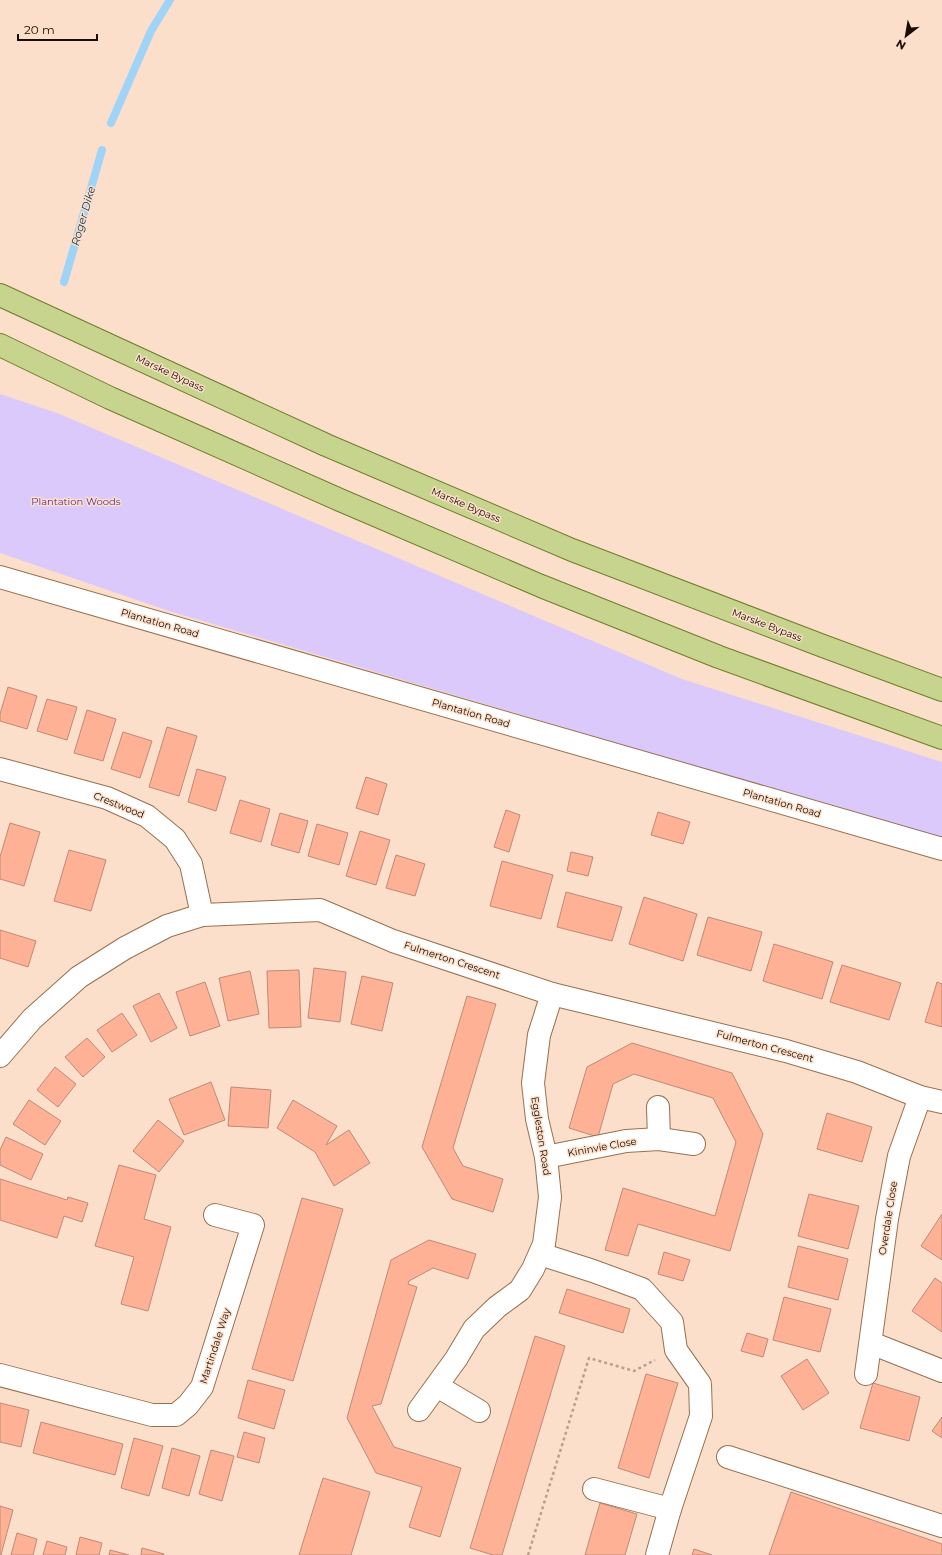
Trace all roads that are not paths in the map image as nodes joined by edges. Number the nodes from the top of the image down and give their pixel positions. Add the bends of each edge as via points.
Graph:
1 (0, 295) edge
2 (0, 345) edge
3 (0, 577) edge
4 (942, 690) edge
5 (942, 738) edge
6 (0, 769) edge
7 (942, 849) edge
8 (202, 915) junction
9 (552, 994) junction
10 (0, 1056) edge
11 (920, 1097) junction
12 (942, 1102) edge
13 (658, 1107) dead end
14 (659, 1138) junction
15 (694, 1144) dead end
16 (546, 1157) junction
17 (215, 1215) dead end
18 (540, 1254) junction
19 (870, 1343) junction
20 (942, 1371) edge
21 (866, 1374) dead end
22 (0, 1375) edge
23 (437, 1386) junction
24 (419, 1410) dead end
25 (479, 1411) dead end
26 (728, 1457) dead end
27 (594, 1489) dead end
28 (670, 1509) junction
29 (942, 1526) edge
30 (657, 1555) edge

1 - 4 main road, Marske Bypass via 319,442 572,550
2 - 5 main road via 110,398 311,488 541,586 719,657
3 - 7 street, Plantation Road
6 - 8 street, Crestwood via 107,798 147,816 175,839 191,864
8 - 9 street, Fulmerton Crescent via 320,910 393,941
8 - 10 street, Fulmerton Crescent via 167,926 125,948 79,977 32,1019
9 - 11 street, Fulmerton Crescent via 786,1051 857,1072
9 - 16 street, Eggleston Road via 540,1035 533,1082 537,1119
11 - 12 street, Fulmerton Crescent
11 - 19 street, Overdale Close via 899,1156 887,1218
13 - 14 street
14 - 15 street, Kininvie Close
14 - 16 street, Kininvie Close via 626,1141
16 - 18 street, Eggleston Road via 550,1197 544,1244
17 - 22 street, Martindale Way via 253,1225 202,1387 176,1415 152,1415
18 - 23 street, Eggleston Road via 520,1290 474,1329
18 - 28 street via 642,1289 672,1322 676,1350 700,1384 701,1416
19 - 20 street
19 - 21 street, Overdale Close
23 - 24 street, Eggleston Road
23 - 25 street
26 - 29 street
27 - 28 street
28 - 30 street

